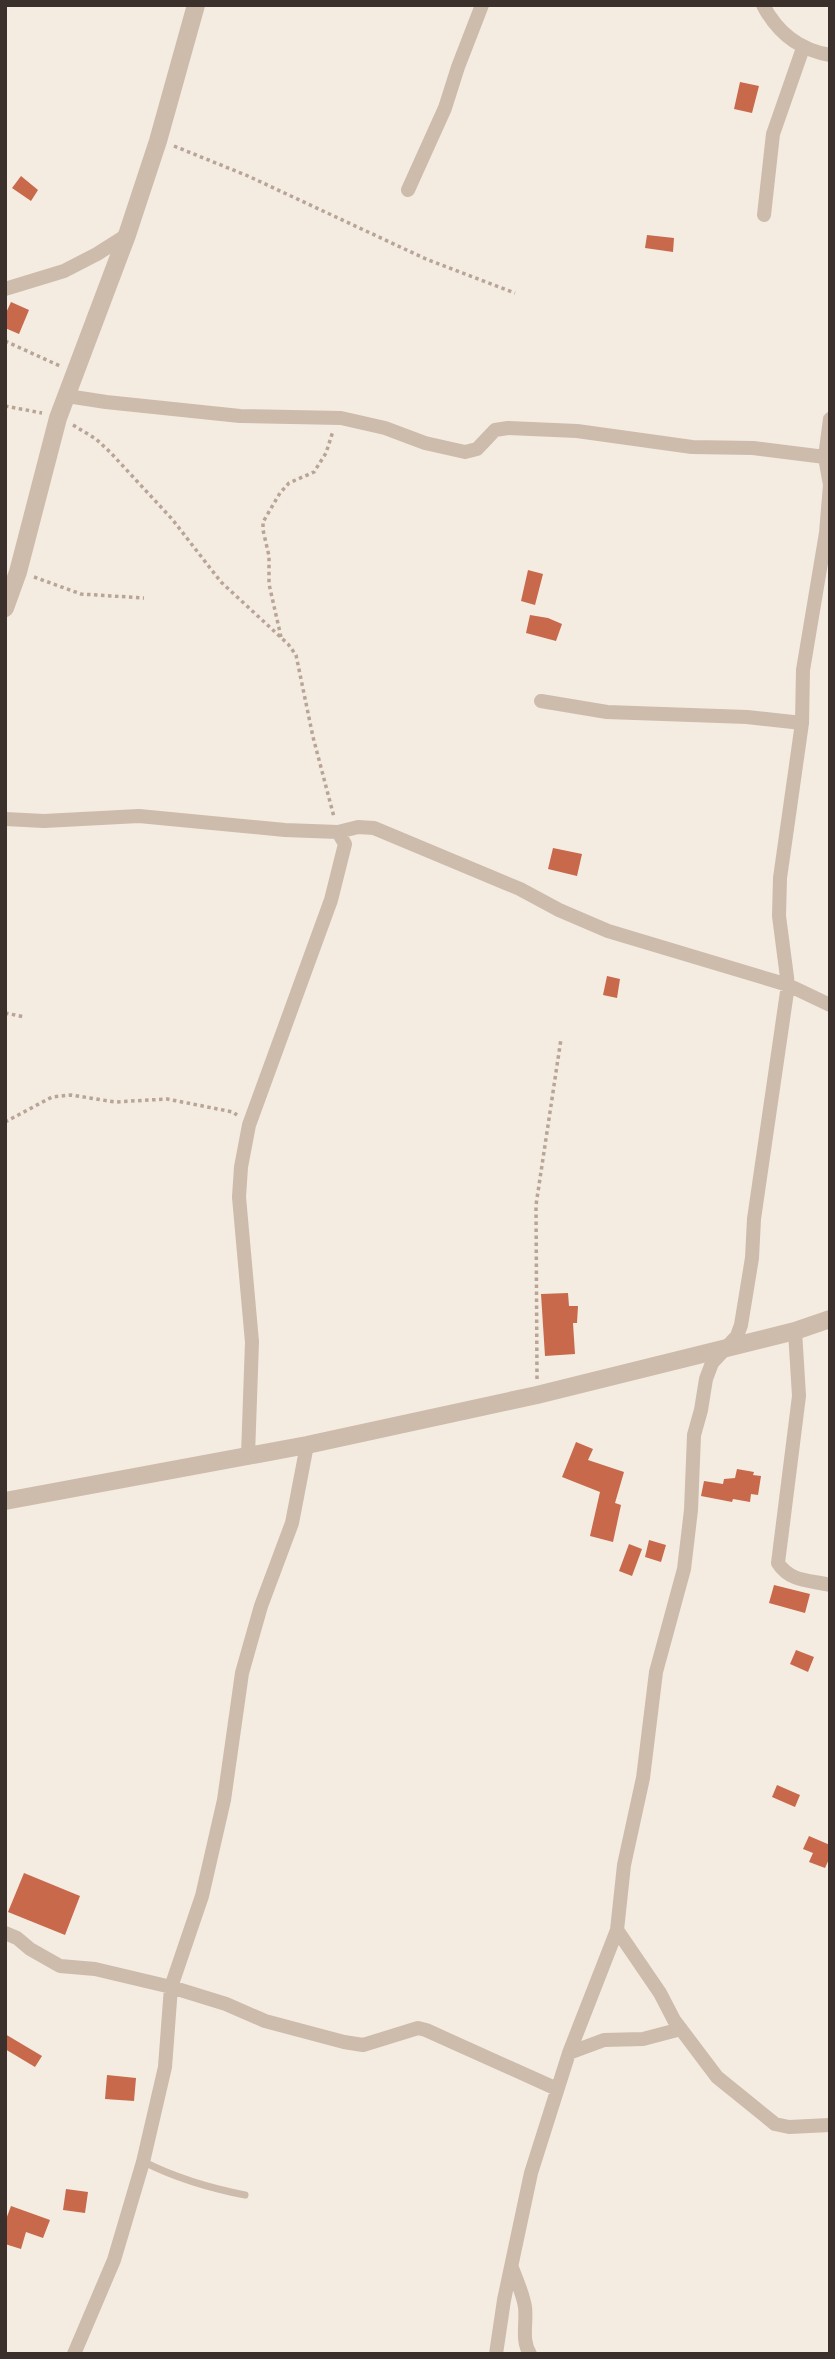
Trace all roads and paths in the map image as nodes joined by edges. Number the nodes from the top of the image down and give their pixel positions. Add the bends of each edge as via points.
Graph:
1 (196, 5) edge
2 (482, 5) edge
3 (763, 5) edge
4 (803, 48) junction
5 (830, 55) edge
6 (158, 141) junction
7 (408, 190) dead end
8 (765, 215) dead end
9 (127, 235) junction
10 (5, 289) edge
11 (515, 293) dead end
12 (5, 341) edge
13 (75, 372) junction
14 (67, 396) junction
15 (5, 406) edge
16 (58, 418) junction
17 (341, 418) junction
18 (830, 419) edge
19 (825, 457) junction
20 (830, 485) edge
21 (18, 572) junction
22 (144, 598) dead end
23 (5, 608) edge
24 (281, 638) junction
25 (541, 701) dead end
26 (802, 723) junction
27 (5, 819) edge
28 (338, 832) junction
29 (788, 985) junction
30 (830, 1005) edge
31 (5, 1013) edge
32 (25, 1017) dead end
33 (561, 1039) dead end
34 (5, 1122) edge
35 (249, 1125) junction
36 (830, 1319) edge
37 (795, 1331) junction
38 (726, 1348) junction
39 (537, 1395) junction
40 (307, 1445) junction
41 (248, 1455) junction
42 (5, 1501) edge
43 (830, 1585) edge
44 (617, 1930) junction
45 (5, 1933) edge
46 (171, 1987) junction
47 (681, 2029) junction
48 (569, 2053) junction
49 (557, 2089) junction
50 (830, 2125) edge
51 (143, 2162) junction
52 (245, 2195) dead end
53 (512, 2266) junction
54 (528, 2352) edge
55 (74, 2354) edge
56 (496, 2354) edge

1 - 6 street
2 - 7 street via 445,108
3 - 4 street via 783,34
4 - 5 street
4 - 8 street via 773,134
6 - 9 street
6 - 11 path via 248,176 426,260
9 - 10 street via 64,271
9 - 13 street
12 - 13 path
13 - 14 street
14 - 16 street
14 - 17 street via 240,416
15 - 16 path
16 - 21 street
16 - 24 path via 110,452 172,519 221,582
17 - 19 street via 465,452 477,449 495,430 508,428
17 - 24 path via 314,472 289,483 263,522 269,584
18 - 19 street
19 - 20 street
20 - 26 street via 803,670
21 - 22 path via 80,594
21 - 23 street
24 - 28 path via 296,655 301,670
25 - 26 street via 607,712
26 - 29 street via 780,878 779,916
27 - 28 street via 139,816
28 - 29 street via 374,828 608,931
28 - 35 street via 345,844 331,900
29 - 30 street
29 - 38 street via 748,1289 737,1336
31 - 32 path
33 - 39 path via 537,1205
34 - 35 path via 52,1097 71,1095 115,1102 167,1099 233,1112
35 - 41 street via 239,1197 252,1342
36 - 37 street
37 - 38 street
37 - 43 street via 799,1396 778,1563 792,1577
38 - 39 street
38 - 44 street via 712,1363 706,1379 694,1435 684,1569 656,1672
39 - 40 street
40 - 41 street
40 - 46 street via 292,1523 242,1673 224,1800 209,1867
41 - 42 street
44 - 47 street
44 - 48 street
45 - 46 street via 60,1966 95,1969
46 - 49 street via 265,2021 344,2042 363,2045 418,2028
46 - 51 street via 165,2067
47 - 48 street via 643,2039 604,2039
47 - 50 street via 717,2077 775,2124
48 - 49 street
49 - 53 street via 531,2173
51 - 52 lane via 186,2180
51 - 55 street via 114,2260
53 - 54 street via 525,2310
53 - 56 street

